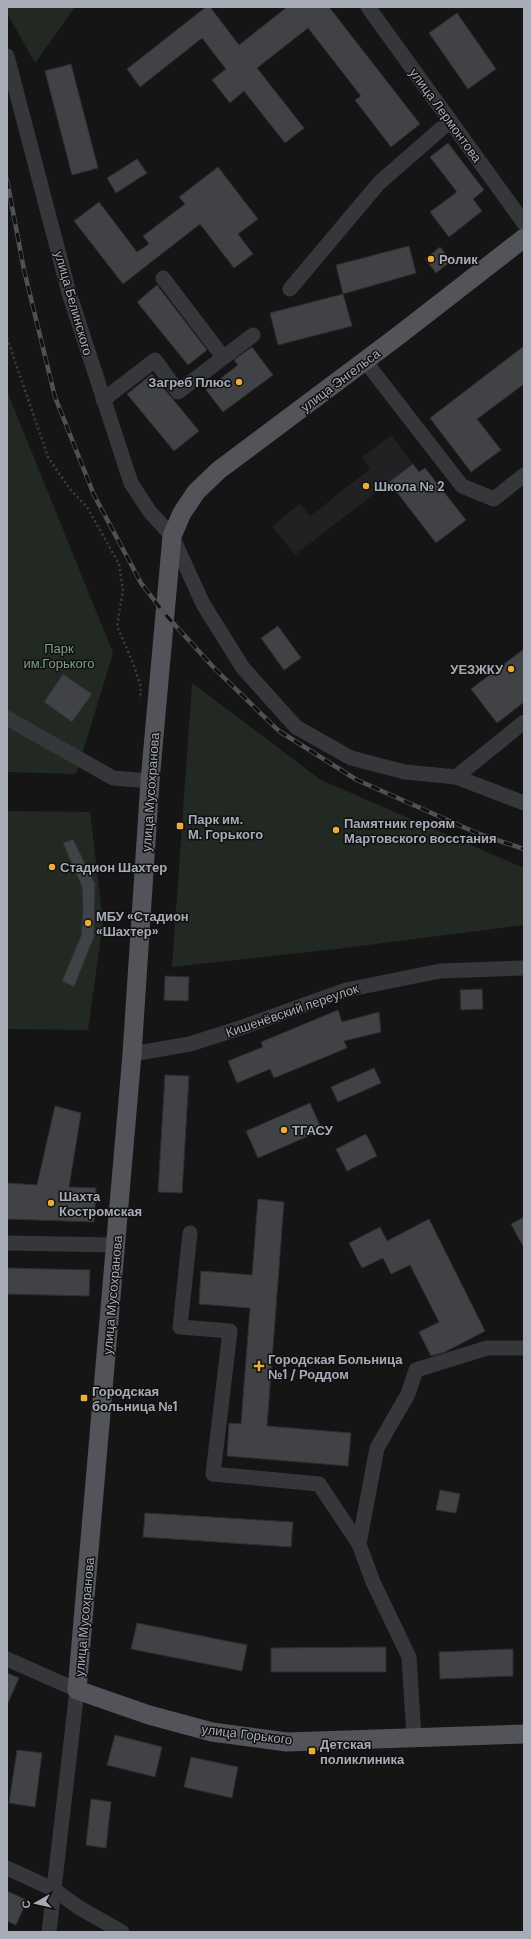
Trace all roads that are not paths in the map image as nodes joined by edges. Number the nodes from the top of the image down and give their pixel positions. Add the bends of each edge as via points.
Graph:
1 (368, 7) edge
2 (7, 56) edge
3 (450, 120) junction
4 (524, 223) edge
5 (524, 238) edge
6 (163, 278) dead end
7 (290, 288) dead end
8 (253, 334) dead end
9 (223, 358) junction
10 (365, 361) junction
11 (103, 400) junction
12 (524, 476) edge
13 (172, 536) junction
14 (7, 718) edge
15 (524, 722) edge
16 (456, 777) junction
17 (150, 781) junction
18 (524, 803) edge
19 (524, 968) edge
20 (132, 1054) junction
21 (190, 1233) dead end
22 (7, 1242) edge
23 (116, 1245) junction
24 (524, 1348) edge
25 (359, 1544) junction
26 (7, 1659) edge
27 (77, 1690) junction
28 (524, 1734) edge
29 (414, 1737) junction
30 (7, 1868) edge
31 (55, 1890) junction
32 (49, 1932) edge
33 (122, 1932) edge

1 - 3 street, улица Лермонтова
2 - 11 street, улица Белинского via 69,293
3 - 4 street, улица Лермонтова
3 - 7 street via 378,183
5 - 10 main road, улица Энгельса
6 - 9 street
8 - 9 street
9 - 11 street via 178,392 155,360
10 - 12 street via 462,486 494,499
10 - 13 main road, улица Энгельса via 219,470 196,492 182,513
11 - 13 street, улица Белинского via 131,483 150,512
13 - 16 street, улица Белинского via 202,604 243,668 296,727 351,758 405,772
13 - 17 main road, улица Мусохранова
14 - 17 street via 113,778
15 - 16 street
16 - 18 street, улица Белинского
17 - 20 main road, улица Мусохранова
19 - 20 street, Кишенёвский переулок via 440,971 346,990 197,1042
20 - 23 main road, улица Мусохранова
21 - 25 street via 180,1327 230,1331 213,1474 319,1484
22 - 23 street
23 - 27 main road, улица Мусохранова
24 - 25 street via 487,1348 416,1370 408,1394 377,1448
25 - 29 street via 373,1582 408,1657
26 - 27 street, улица Горького
27 - 29 main road, улица Горького via 149,1715 212,1732 287,1742
27 - 31 street, улица Мусохранова
28 - 29 main road, улица Горького
30 - 31 street
31 - 32 street, улица Мусохранова
31 - 33 street via 78,1907

